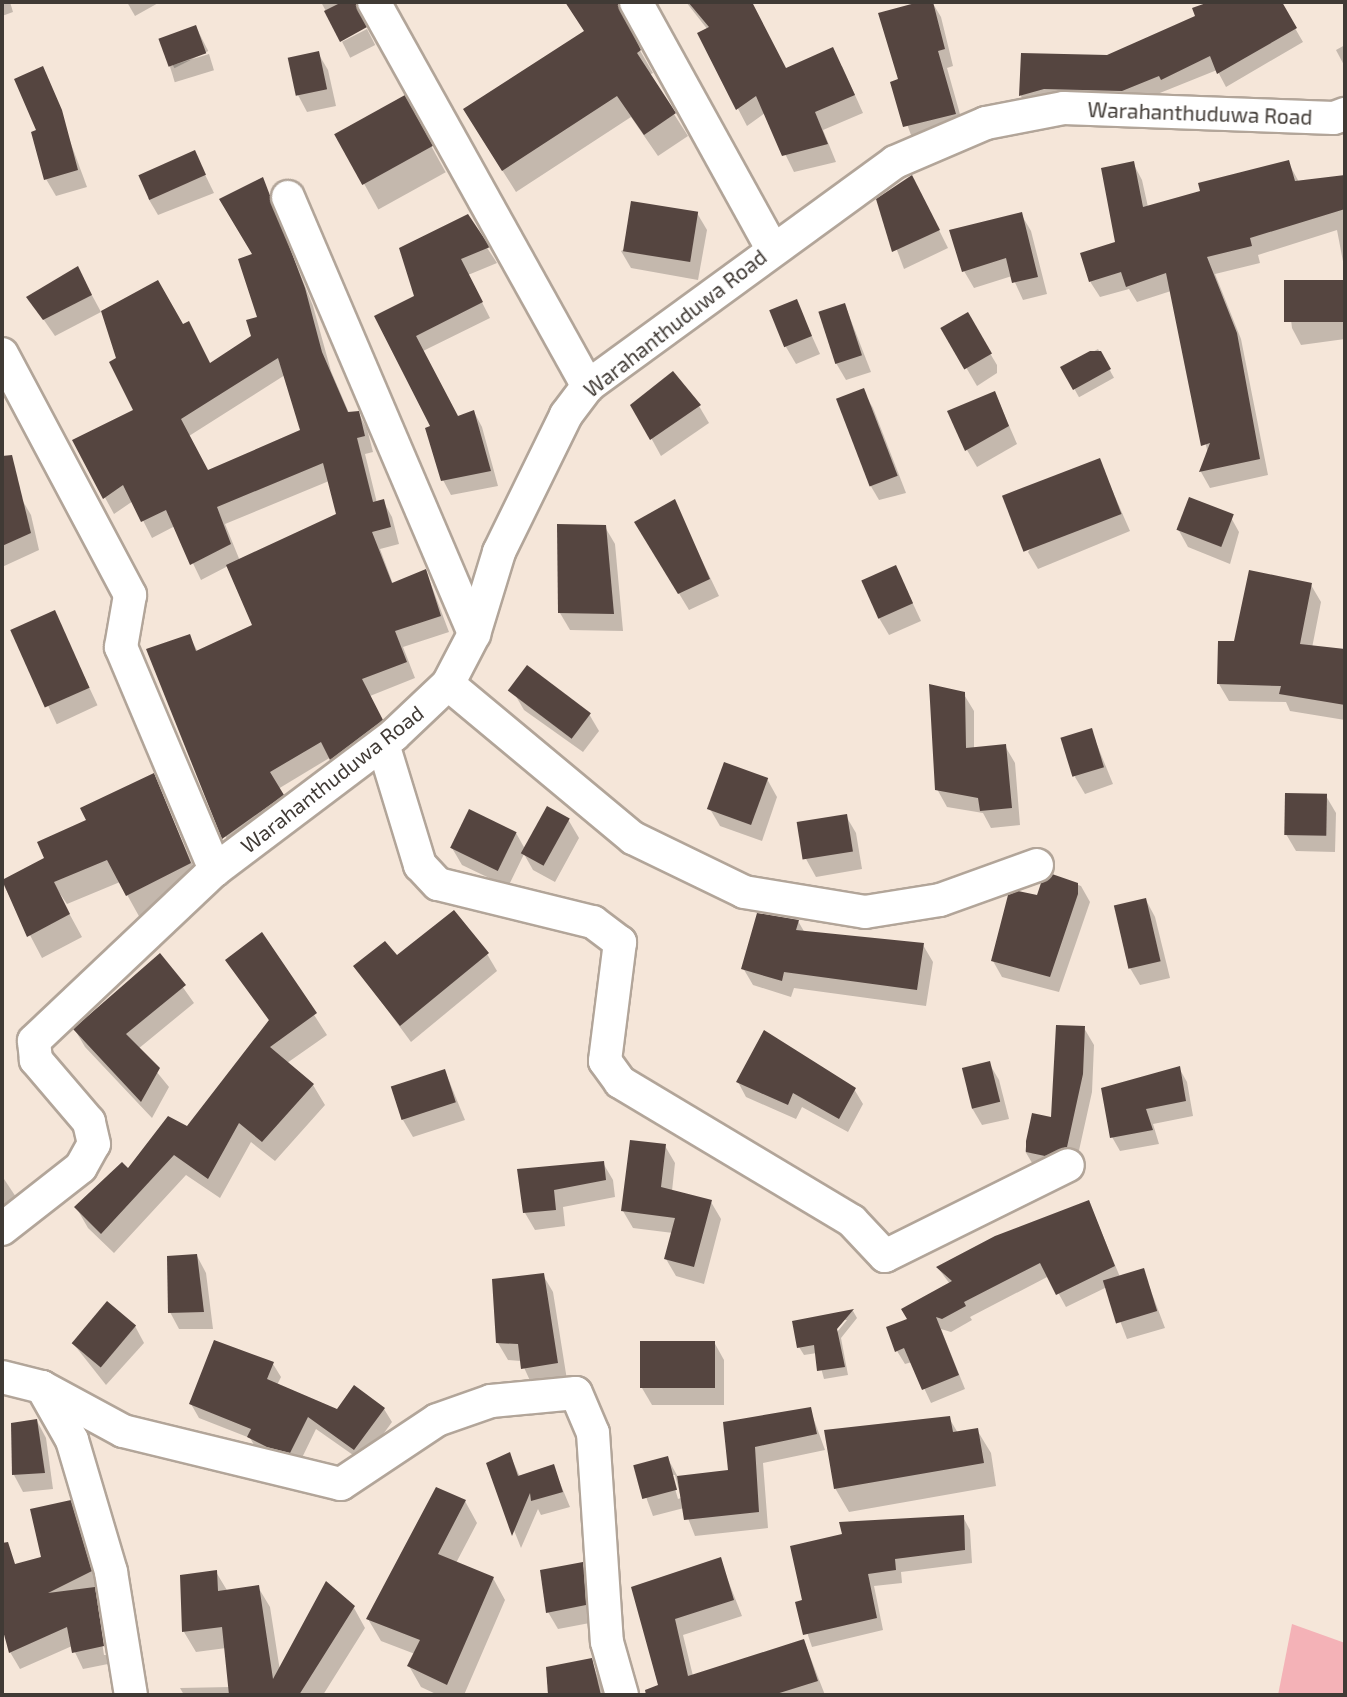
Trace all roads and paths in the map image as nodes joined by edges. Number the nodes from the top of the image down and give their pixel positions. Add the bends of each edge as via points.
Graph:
1 (374, 2) edge
2 (636, 2) edge
3 (1345, 114) edge
4 (288, 197) dead end
5 (772, 248) junction
6 (2, 354) edge
7 (588, 386) junction
8 (474, 634) junction
9 (449, 684) junction
10 (383, 744) junction
11 (1037, 865) dead end
12 (215, 870) junction
13 (1068, 1165) dead end
14 (2, 1229) edge
15 (2, 1377) edge
16 (42, 1387) junction
17 (131, 1695) edge
18 (622, 1695) edge

1 - 7 street
2 - 5 street
3 - 5 street, Warahanthuduwa Road via 1334,118 1064,108 986,123 895,162
4 - 8 street
5 - 7 street, Warahanthuduwa Road
6 - 12 street via 130,595 121,647
7 - 8 street, Warahanthuduwa Road via 566,415 499,552
8 - 9 street, Warahanthuduwa Road
9 - 10 street, Warahanthuduwa Road
9 - 11 street via 633,838 744,892 865,912 940,901
10 - 12 street, Warahanthuduwa Road
10 - 13 street via 419,865 438,884 593,922 620,942 605,1061 620,1082 852,1221 885,1256
12 - 14 street, Warahanthuduwa Road via 34,1041 36,1060 89,1122 94,1144 81,1167
15 - 16 street
16 - 17 street via 72,1440 111,1572
16 - 18 street via 123,1432 341,1484 437,1420 491,1401 576,1393 593,1433 607,1642

